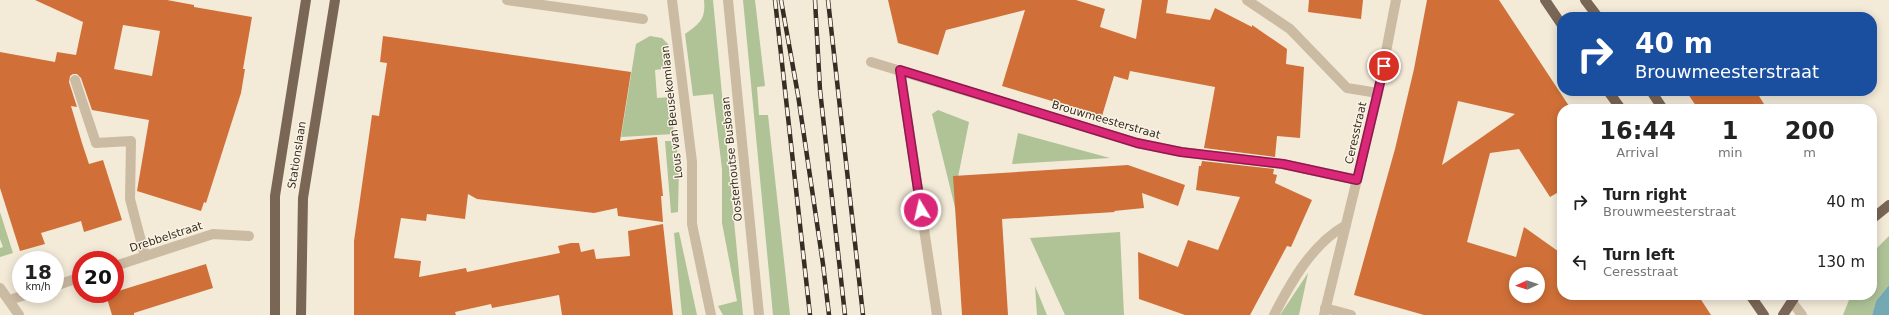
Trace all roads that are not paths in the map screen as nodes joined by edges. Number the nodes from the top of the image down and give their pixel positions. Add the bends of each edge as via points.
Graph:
1 (306, 0) edge
2 (335, 0) edge
3 (507, 0) edge
4 (672, 0) edge
5 (728, 0) edge
6 (1247, 0) edge
7 (1396, 0) edge
8 (1545, 0) edge
9 (1585, 0) edge
10 (1594, 12) edge
11 (1557, 18) edge
12 (643, 19) dead end
13 (870, 62) dead end
14 (900, 70) junction
15 (75, 80) dead end
16 (1378, 93) junction
17 (1357, 180) junction
18 (1889, 205) edge
19 (1877, 215) edge
20 (1346, 225) junction
21 (249, 236) dead end
22 (145, 256) junction
23 (124, 263) edge
24 (0, 288) edge
25 (12, 299) edge
26 (9, 300) junction
27 (1754, 300) edge
28 (1790, 300) edge
29 (1794, 300) edge
30 (1324, 312) edge
31 (20, 315) edge
32 (275, 315) edge
33 (301, 315) edge
34 (711, 315) edge
35 (759, 315) edge
36 (937, 315) edge
37 (1274, 315) edge
38 (1351, 315) edge
39 (1764, 315) edge
40 (1783, 315) edge
41 (1802, 315) edge

1 - 32 main road, Stationslaan via 275,196
2 - 33 main road, Stationslaan via 303,198
3 - 12 street
4 - 34 street, Lous van Beusekomlaan via 692,162 692,224
5 - 35 street, Oosterhoutse Busbaan
6 - 16 street via 1290,29 1347,88
7 - 16 street, Ceresstraat
8 - 11 main road
9 - 10 main road
13 - 14 street, Brouwmeesterstraat
14 - 17 street, Brouwmeesterstraat via 1137,143 1181,152 1283,164
14 - 36 street
15 - 22 street via 96,144 131,141 130,199
16 - 17 street, Ceresstraat
17 - 20 street, Ceresstraat
18 - 19 main road
20 - 30 street, Ceresstraat
20 - 37 street via 1335,231 1298,270
21 - 22 street, Drebbelstraat via 213,234
22 - 23 street, Drebbelstraat
24 - 26 street
25 - 26 street
26 - 31 street
27 - 39 main road
28 - 40 main road
29 - 41 street
30 - 38 street

